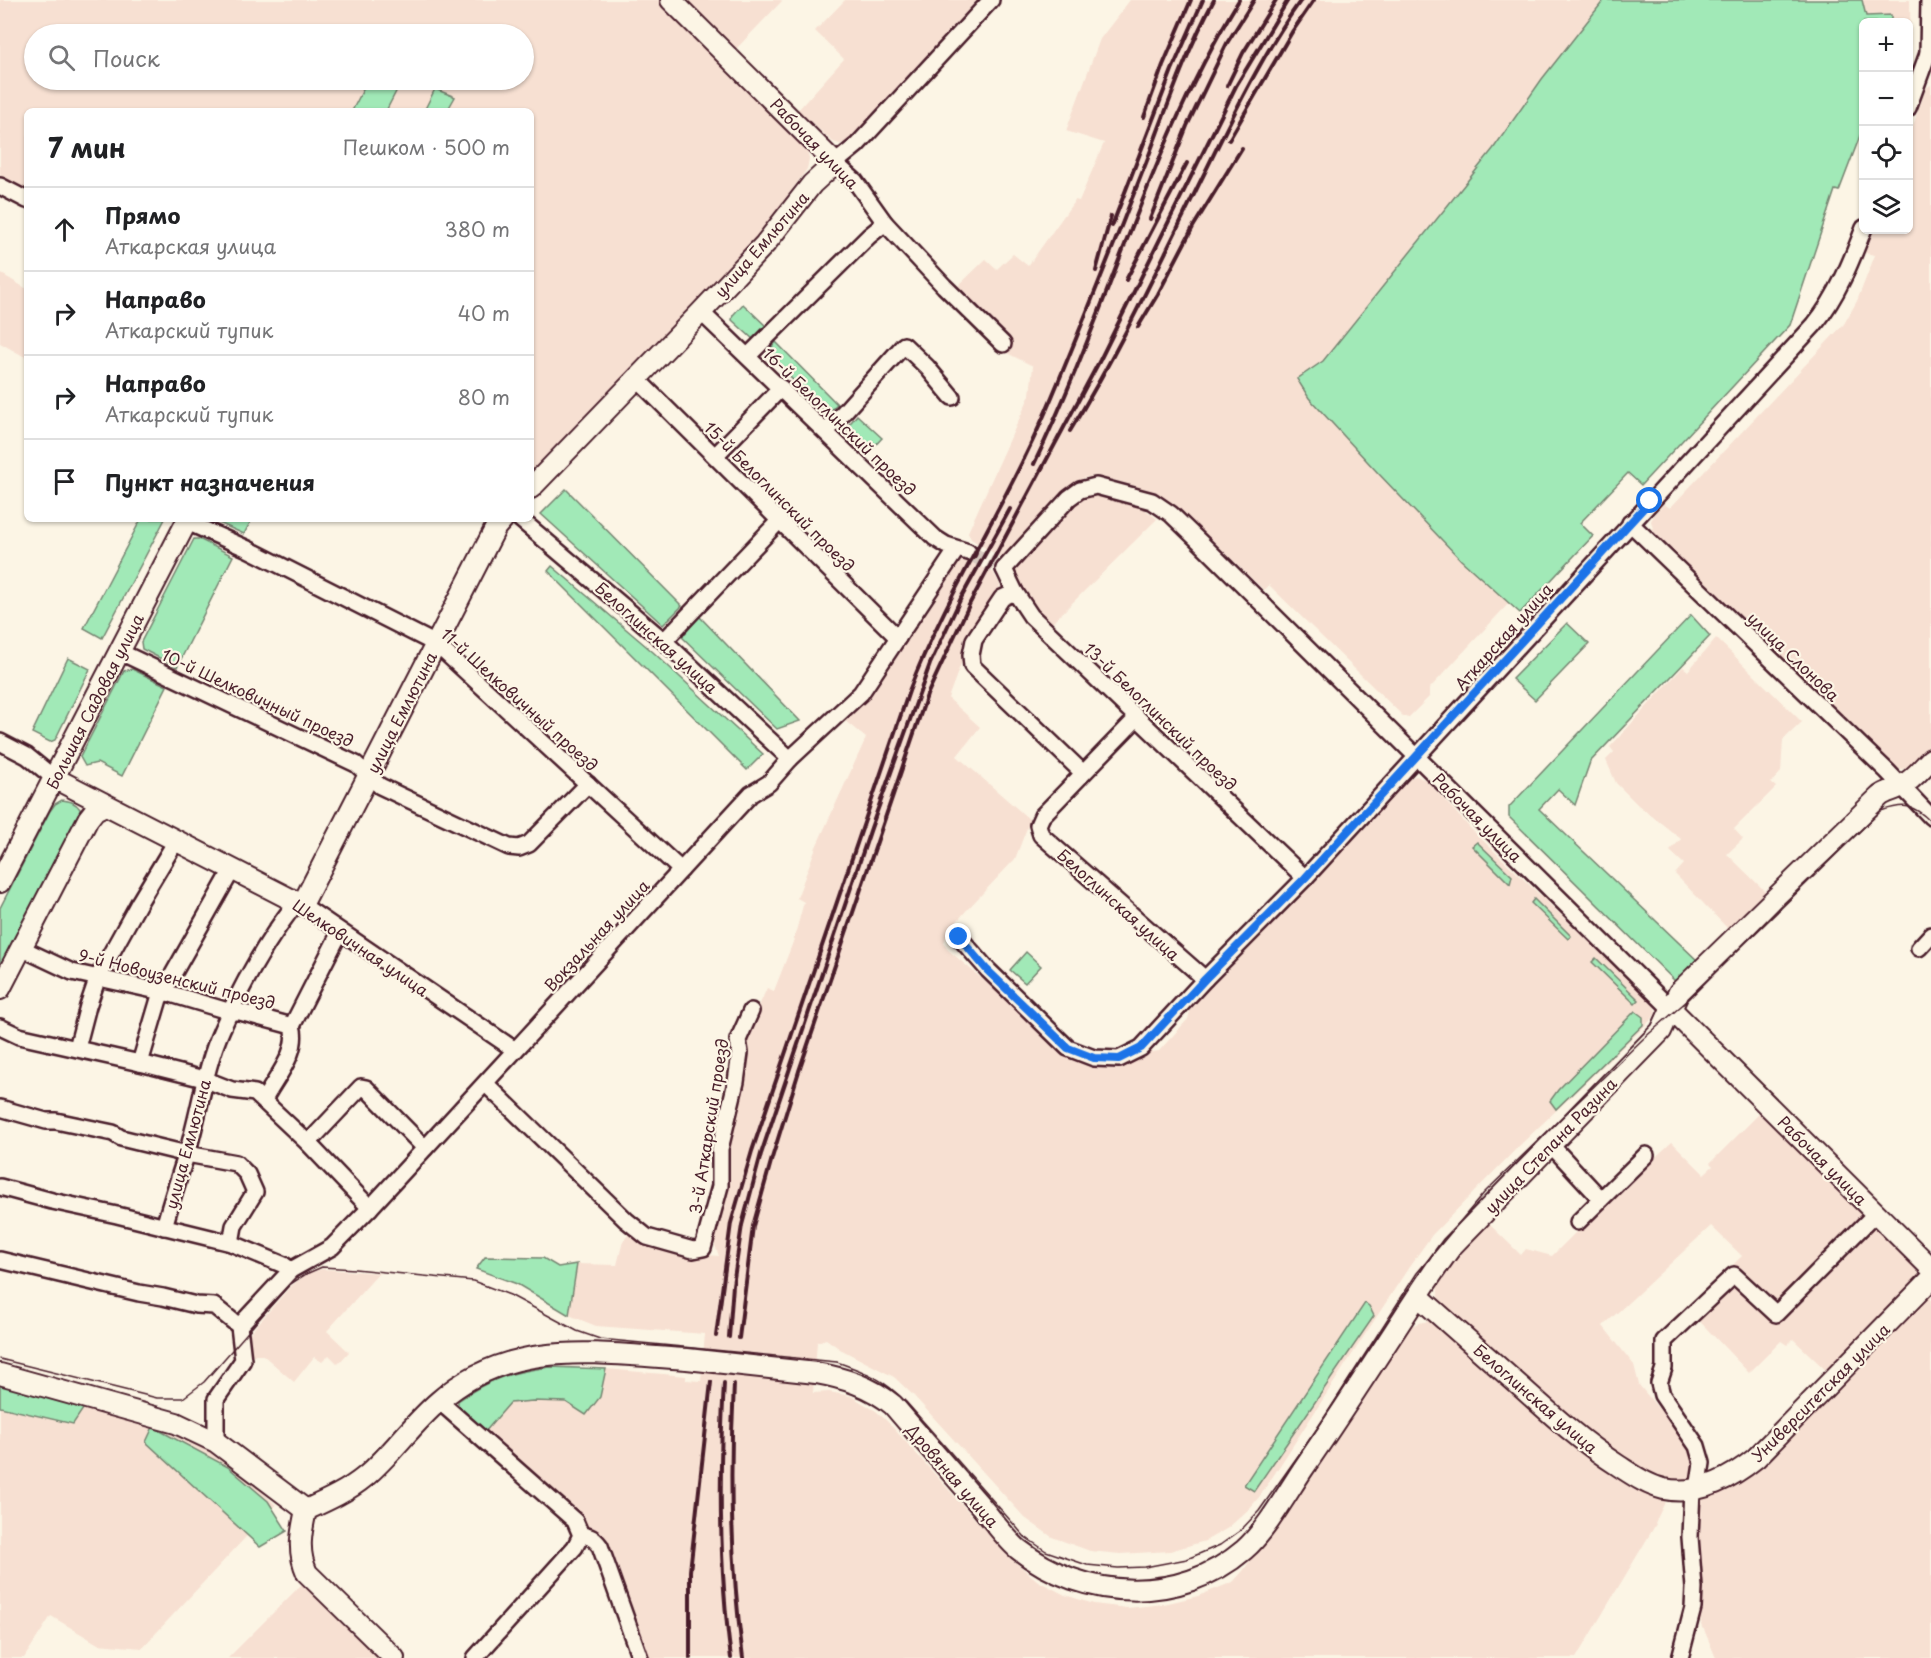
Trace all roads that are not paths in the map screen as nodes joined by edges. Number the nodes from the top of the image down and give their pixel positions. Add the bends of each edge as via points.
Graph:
1 (671, 0) edge
2 (991, 0) edge
3 (1929, 0) edge
4 (1930, 49) edge
5 (1926, 77) edge
6 (1913, 99) edge
7 (835, 163) junction
8 (0, 186) edge
9 (24, 198) edge
10 (885, 223) junction
11 (1861, 234) edge
12 (701, 312) junction
13 (1003, 344) dead end
14 (748, 356) junction
15 (637, 379) junction
16 (781, 388) junction
17 (952, 397) dead end
18 (826, 432) junction
19 (715, 456) junction
20 (534, 485) edge
21 (780, 520) junction
22 (186, 522) edge
23 (191, 522) edge
24 (500, 522) edge
25 (524, 522) edge
26 (1630, 523) junction
27 (963, 550) joint
28 (999, 568) joint
29 (1015, 592) junction
30 (898, 638) junction
31 (664, 641) junction
32 (436, 644) junction
33 (118, 651) junction
34 (1137, 718) junction
35 (0, 742) edge
36 (1417, 757) junction
37 (790, 759) junction
38 (1931, 759) edge
39 (1083, 773) junction
40 (369, 776) junction
41 (54, 778) junction
42 (588, 784) junction
43 (1901, 786) junction
44 (105, 805) junction
45 (1931, 817) edge
46 (176, 841) junction
47 (232, 870) junction
48 (681, 870) junction
49 (1305, 878) junction
50 (0, 882) edge
51 (299, 904) junction
52 (340, 932) junction
53 (1931, 935) edge
54 (959, 937) dead end
55 (21, 948) junction
56 (1919, 948) dead end
57 (98, 978) junction
58 (1205, 979) junction
59 (0, 989) edge
60 (163, 993) junction
61 (1670, 1008) junction
62 (751, 1011) dead end
63 (231, 1012) junction
64 (292, 1026) junction
65 (0, 1027) edge
66 (77, 1048) junction
67 (515, 1050) junction
68 (140, 1063) junction
69 (204, 1079) junction
70 (486, 1084) junction
71 (264, 1100) junction
72 (0, 1108) edge
73 (308, 1143) junction
74 (1551, 1144) junction
75 (425, 1148) junction
76 (187, 1154) junction
77 (1646, 1155) dead end
78 (0, 1187) edge
79 (1601, 1199) junction
80 (370, 1208) junction
81 (1876, 1213) junction
82 (1578, 1222) dead end
83 (164, 1227) junction
84 (231, 1244) junction
85 (0, 1260) edge
86 (1931, 1268) edge
87 (291, 1270) junction
88 (1931, 1279) edge
89 (1418, 1296) junction
90 (239, 1326) junction
91 (0, 1374) edge
92 (439, 1401) junction
93 (216, 1442) junction
94 (1695, 1489) junction
95 (306, 1510) junction
96 (581, 1535) junction
97 (1214, 1572) joint
98 (394, 1658) edge
99 (475, 1658) edge
100 (640, 1658) edge
101 (1680, 1658) edge

1 - 7 main road, Рабочая улица
2 - 7 street, улица Емлютина
3 - 4 street
4 - 5 street
5 - 6 street
7 - 10 street, Рабочая улица via 855,182
7 - 12 main road, улица Емлютина via 812,184 765,244
8 - 9 street
10 - 13 street, Рабочая улица
10 - 14 street
11 - 26 street, Аткарская улица via 1827,310
12 - 14 street, 16-й Белоглинский проезд
12 - 15 main road, улица Емлютина
14 - 16 street, 16-й Белоглинский проезд
15 - 19 street, 15-й Белоглинский проезд
15 - 20 main road, улица Емлютина
16 - 18 street, 16-й Белоглинский проезд
16 - 19 street
17 - 18 street via 904,345
18 - 27 street, 16-й Белоглинский проезд via 934,538
19 - 21 street, 15-й Белоглинский проезд
21 - 30 street, 15-й Белоглинский проезд
21 - 31 street
22 - 33 main road, Большая Садовая улица
23 - 32 street, 11-й Шелковичный проезд
24 - 32 main road, улица Емлютина
25 - 31 street, Белоглинская улица
26 - 36 street, Аткарская улица
26 - 43 street, улица Слонова
27 - 30 street, Вокзальная улица
28 - 29 street, 13-й Белоглинский проезд
28 - 36 street, Рабочая улица via 1080,490 1096,486 1152,501 1171,514
29 - 34 street, 13-й Белоглинский проезд via 1031,616
29 - 39 street via 1002,598 974,640 972,666
30 - 37 street, Вокзальная улица via 861,693
31 - 37 street, Белоглинская улица
32 - 40 main road, улица Емлютина
32 - 42 street, 11-й Шелковичный проезд
33 - 40 street, 10-й Шелковичный проезд via 356,764
33 - 41 main road, Большая Садовая улица
34 - 39 street
34 - 49 street, 13-й Белоглинский проезд
35 - 41 street via 27,756
36 - 49 street, Аткарская улица
36 - 61 street, Рабочая улица
37 - 48 street, Вокзальная улица
38 - 43 main road, улица Степана Разина
39 - 58 street, Белоглинская улица via 1042,816 1038,825 1041,835
40 - 42 street, 10-й Шелковичный проезд via 380,786 509,847 519,848 529,844
40 - 51 main road, улица Емлютина
41 - 44 main road, Шелковичная улица
41 - 50 main road, Большая Садовая улица
42 - 48 street, 11-й Шелковичный проезд
43 - 45 street, улица Слонова
43 - 61 main road, улица Степана Разина via 1883,793 1843,830 1679,992
44 - 46 main road, Шелковичная улица
44 - 55 main road via 88,819
46 - 47 main road, Шелковичная улица
46 - 57 street
47 - 51 main road, Шелковичная улица
47 - 60 street
48 - 67 street, Вокзальная улица
49 - 58 street, Аткарская улица
51 - 52 street, Шелковичная улица
51 - 63 street, улица Емлютина via 280,924
52 - 64 street
52 - 67 street, Шелковичная улица
53 - 56 street
54 - 58 street, Аткарская улица via 987,970 1068,1048 1094,1058 1119,1059 1141,1048
55 - 57 street, 9-й Новоузенский проезд via 72,972
55 - 59 main road
57 - 60 street, 9-й Новоузенский проезд
57 - 66 street
60 - 63 street, 9-й Новоузенский проезд
60 - 68 street
61 - 74 main road, улица Степана Разина via 1661,1031
61 - 81 main road, Рабочая улица
62 - 70 street, 3-й Аткарский проезд via 738,1040 736,1082 720,1149 720,1185 703,1248 693,1250 647,1237
63 - 64 street, 9-й Новоузенский проезд
63 - 69 street, улица Емлютина
64 - 71 street via 294,1044
65 - 66 street via 19,1036
66 - 68 street
67 - 70 street, Вокзальная улица
68 - 69 street
69 - 71 street via 232,1090 255,1093
69 - 76 street, улица Емлютина
70 - 75 street, Вокзальная улица
71 - 73 street
72 - 76 street
73 - 75 street via 361,1087
73 - 80 street
74 - 79 street
74 - 89 main road, улица Степана Разина via 1452,1246
75 - 80 street, Вокзальная улица
76 - 83 street, улица Емлютина
76 - 84 street via 236,1163 247,1174 255,1192 234,1226
77 - 79 street
78 - 83 street
79 - 82 street
80 - 87 street, Вокзальная улица via 332,1247
81 - 86 main road, Рабочая улица
81 - 94 street via 1776,1314 1734,1275 1665,1341 1659,1383 1662,1395 1696,1446 1702,1463
83 - 84 street
84 - 87 street
85 - 90 street via 139,1293 214,1306
87 - 90 street, Вокзальная улица
88 - 94 main road, Университетская улица via 1756,1458 1737,1473
89 - 94 main road, Белоглинская улица via 1598,1452 1650,1485
89 - 97 main road, улица Степана Разина via 1268,1521 1246,1548
90 - 93 street via 243,1360 216,1400
91 - 93 main road via 165,1419
92 - 95 main road, Дровяная улица via 366,1476 338,1496
92 - 96 street via 575,1521
92 - 97 main road, Дровяная улица, bridge via 492,1367 547,1354 687,1359 816,1373 853,1382 881,1395 1017,1548 1070,1580 1127,1589 1160,1588
93 - 95 main road
94 - 101 street via 1690,1537 1693,1608
95 - 98 main road via 301,1560 307,1574
96 - 99 street via 575,1547
96 - 100 street via 590,1536 600,1546

